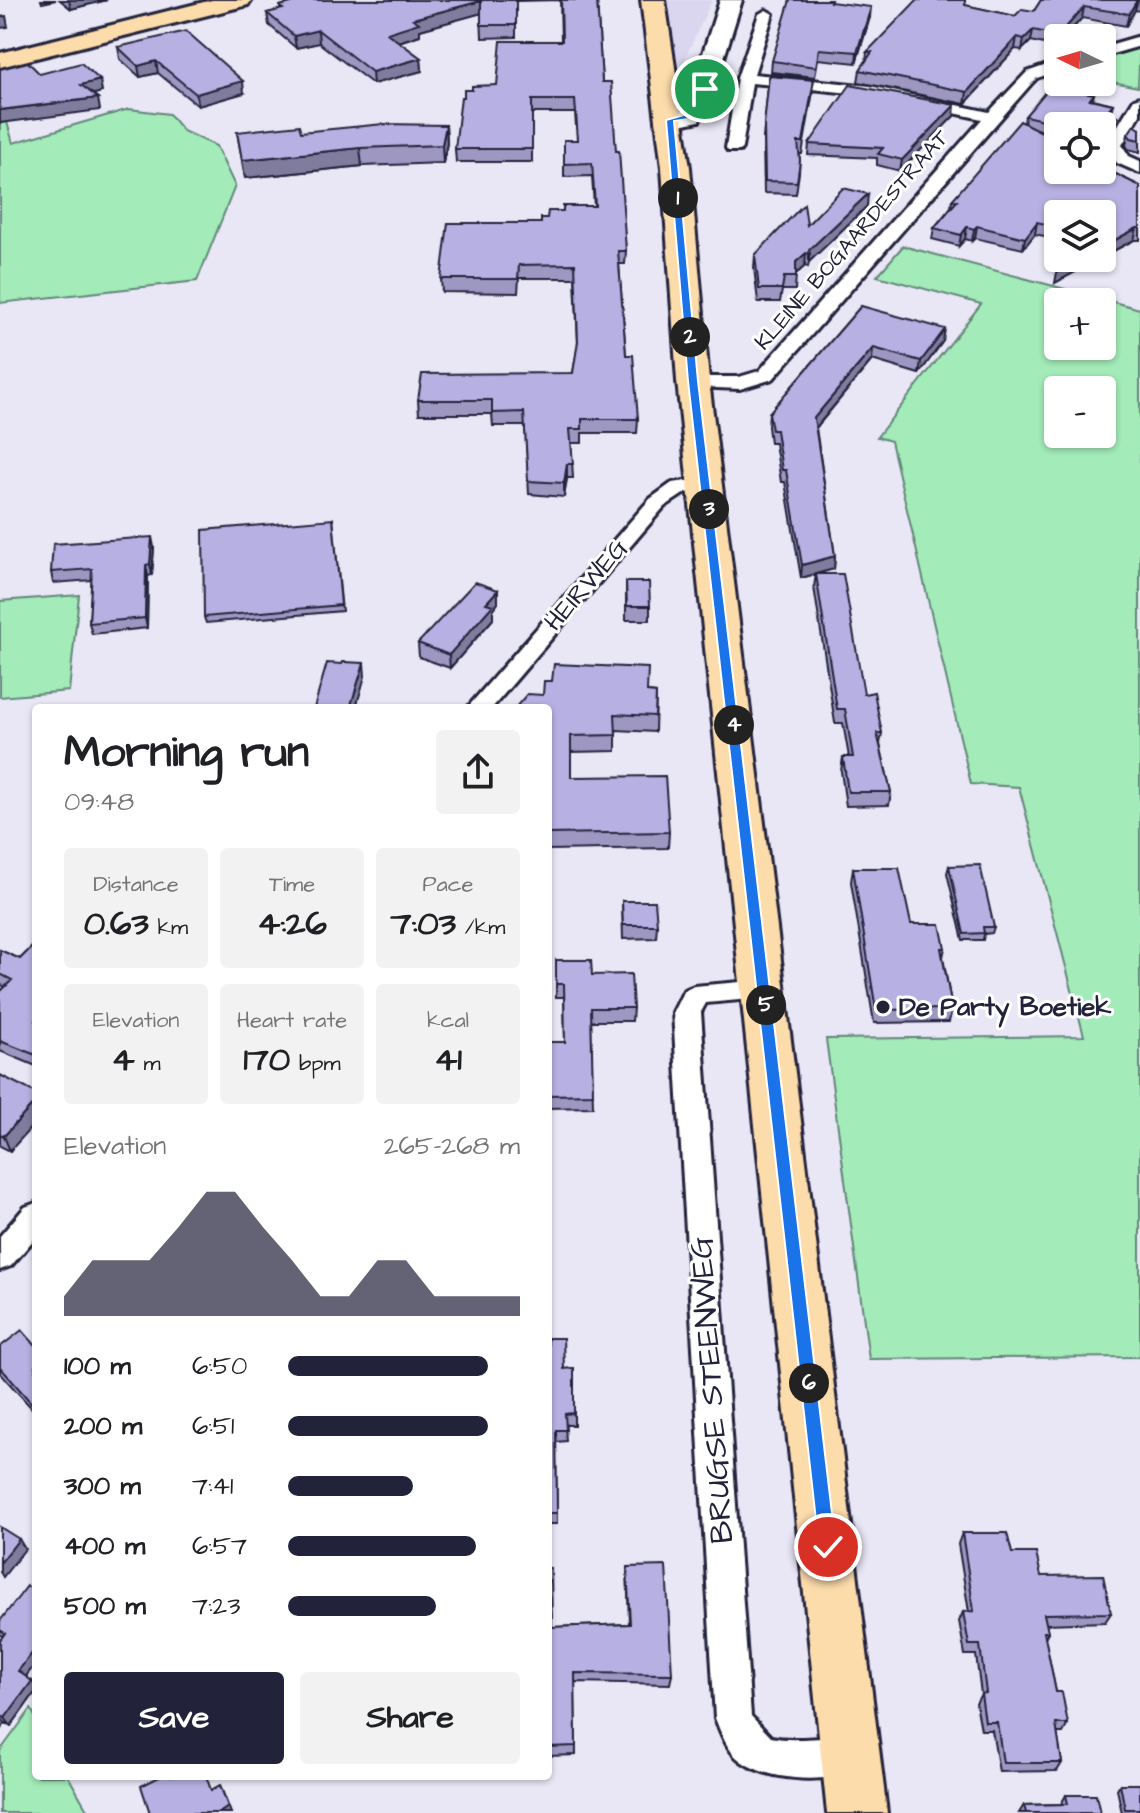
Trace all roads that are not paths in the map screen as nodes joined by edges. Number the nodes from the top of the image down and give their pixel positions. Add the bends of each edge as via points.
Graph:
1 (178, 0) edge
2 (240, 0) edge
3 (653, 0) edge
4 (731, 0) edge
5 (766, 14) dead end
6 (1140, 41) edge
7 (0, 44) edge
8 (1116, 48) edge
9 (0, 60) edge
10 (1044, 71) edge
11 (745, 78) junction
12 (1140, 102) edge
13 (992, 117) junction
14 (670, 120) junction
15 (734, 148) dead end
16 (1140, 168) edge
17 (693, 381) junction
18 (706, 484) junction
19 (482, 704) edge
20 (764, 990) junction
21 (32, 1221) edge
22 (0, 1257) edge
23 (851, 1756) junction
24 (857, 1813) edge

1 - 7 main road
2 - 9 main road
3 - 14 main road
4 - 14 main road via 701,104 691,116
5 - 11 street
6 - 8 street
10 - 13 street, KLEINE BOGAARDESTRAAT via 1032,75
11 - 13 street, KLEINE BOGAARDESTRAAT via 884,92
11 - 15 street
12 - 16 street via 1114,145 1123,159
13 - 17 street, KLEINE BOGAARDESTRAAT via 766,375 740,383
14 - 17 main road
17 - 18 main road
18 - 19 street, HEIRWEG via 679,487 657,503
18 - 20 main road
20 - 23 main road
20 - 23 street, BRUGSE STEENWEG via 704,993 694,997 687,1012 733,1718 750,1748 768,1757
21 - 22 street
23 - 24 main road

